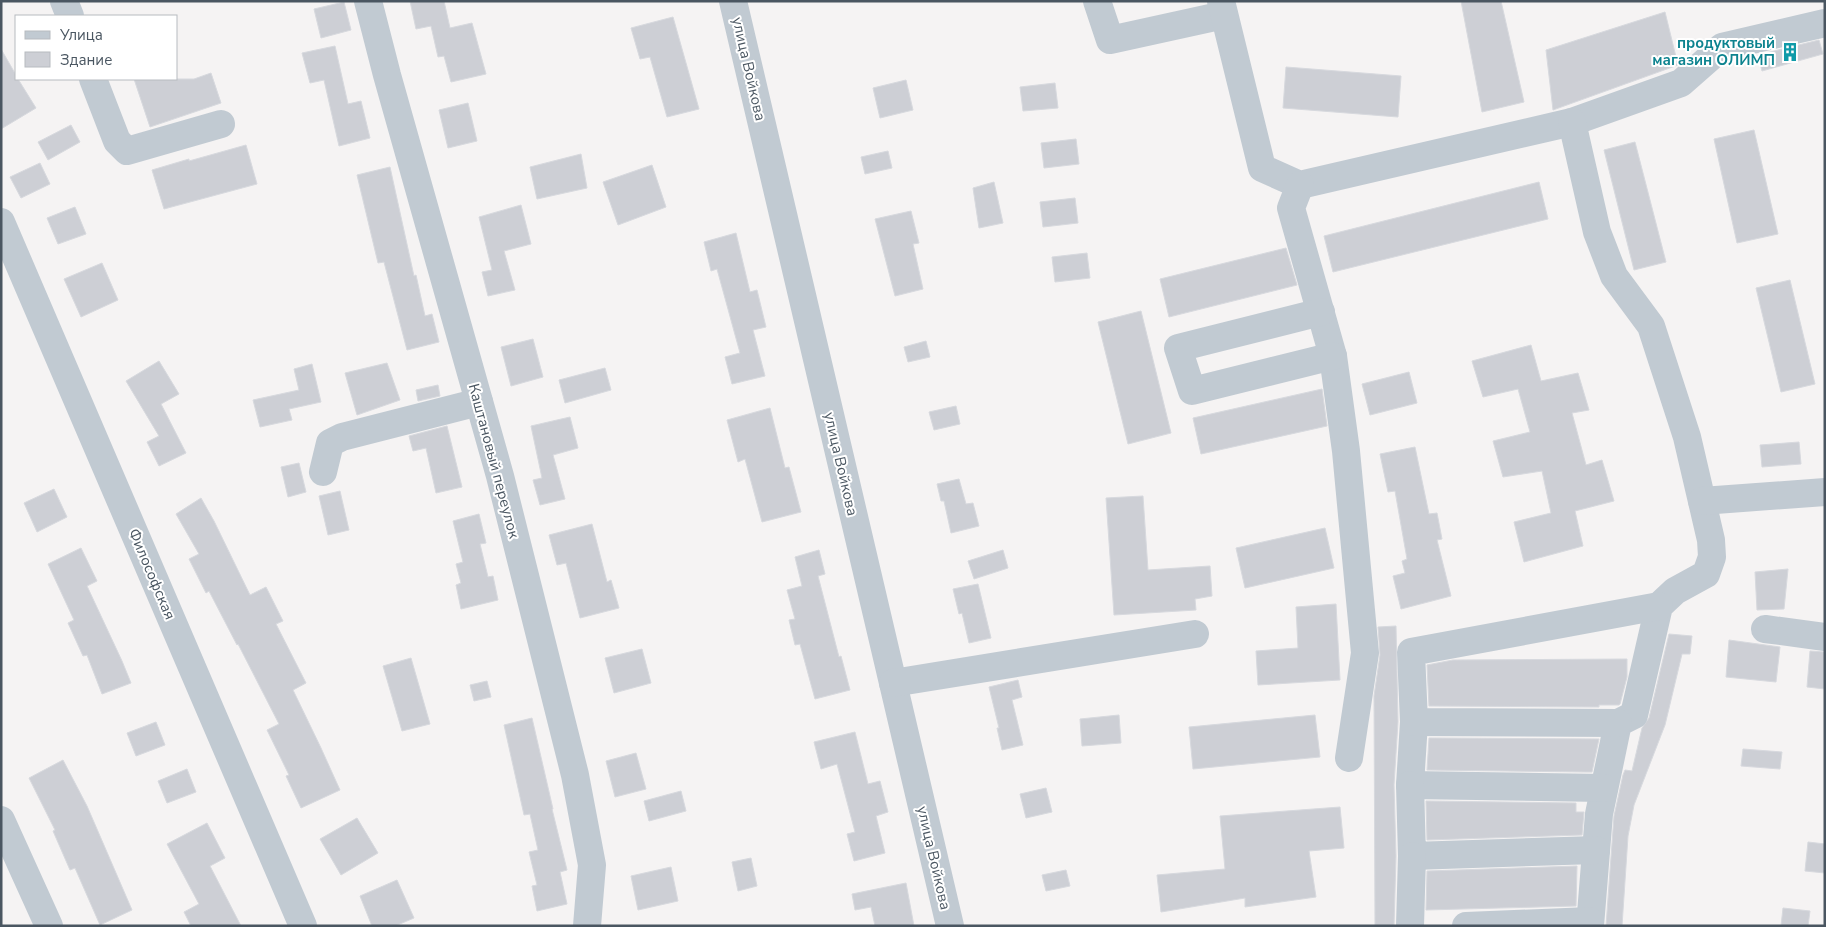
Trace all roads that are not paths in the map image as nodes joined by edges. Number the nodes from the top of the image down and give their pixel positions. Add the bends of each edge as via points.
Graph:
1 (64, 1) edge
2 (368, 1) edge
3 (734, 1) edge
4 (1097, 1) edge
5 (1222, 8) edge
6 (70, 15) edge
7 (1825, 23) edge
8 (94, 80) edge
9 (1572, 122) junction
10 (221, 124) dead end
11 (1300, 185) junction
12 (1, 222) edge
13 (1321, 312) junction
14 (1333, 356) junction
15 (479, 402) junction
16 (323, 472) dead end
17 (1825, 492) edge
18 (1702, 501) junction
19 (1659, 606) junction
20 (1765, 629) dead end
21 (1195, 634) dead end
22 (1825, 637) edge
23 (893, 683) junction
24 (1414, 722) junction
25 (1618, 723) junction
26 (1348, 758) dead end
27 (1410, 785) junction
28 (1604, 788) junction
29 (1, 820) edge
30 (1596, 850) junction
31 (1412, 856) junction
32 (1590, 924) edge
33 (49, 926) edge
34 (303, 926) edge
35 (587, 926) edge
36 (950, 926) edge
37 (1410, 926) edge
38 (1466, 926) edge

1 - 6 street
2 - 15 street, Каштановый переулок
3 - 23 street, улица Войкова
4 - 5 street via 1110,40
5 - 11 street via 1262,168
7 - 9 street via 1722,47 1681,83
8 - 10 street via 117,141 127,151
9 - 11 street
9 - 18 street via 1598,232 1614,276 1651,326 1687,437
11 - 13 street via 1292,208
12 - 34 street, Философская
13 - 14 street
13 - 14 street via 1178,348 1192,390
14 - 26 street via 1346,450 1365,653
15 - 16 street via 342,437 330,444
15 - 35 street, Каштановый переулок via 575,775 592,865
17 - 18 street
18 - 19 street via 1712,558 1706,574 1675,591
19 - 24 street via 1411,652
19 - 25 street via 1634,716
20 - 22 street
21 - 23 street
23 - 36 street, улица Войкова
24 - 25 street
24 - 27 street
25 - 28 street
27 - 28 street
27 - 31 street
28 - 30 street
29 - 33 street
30 - 31 street
30 - 32 street
31 - 37 street
32 - 38 street

